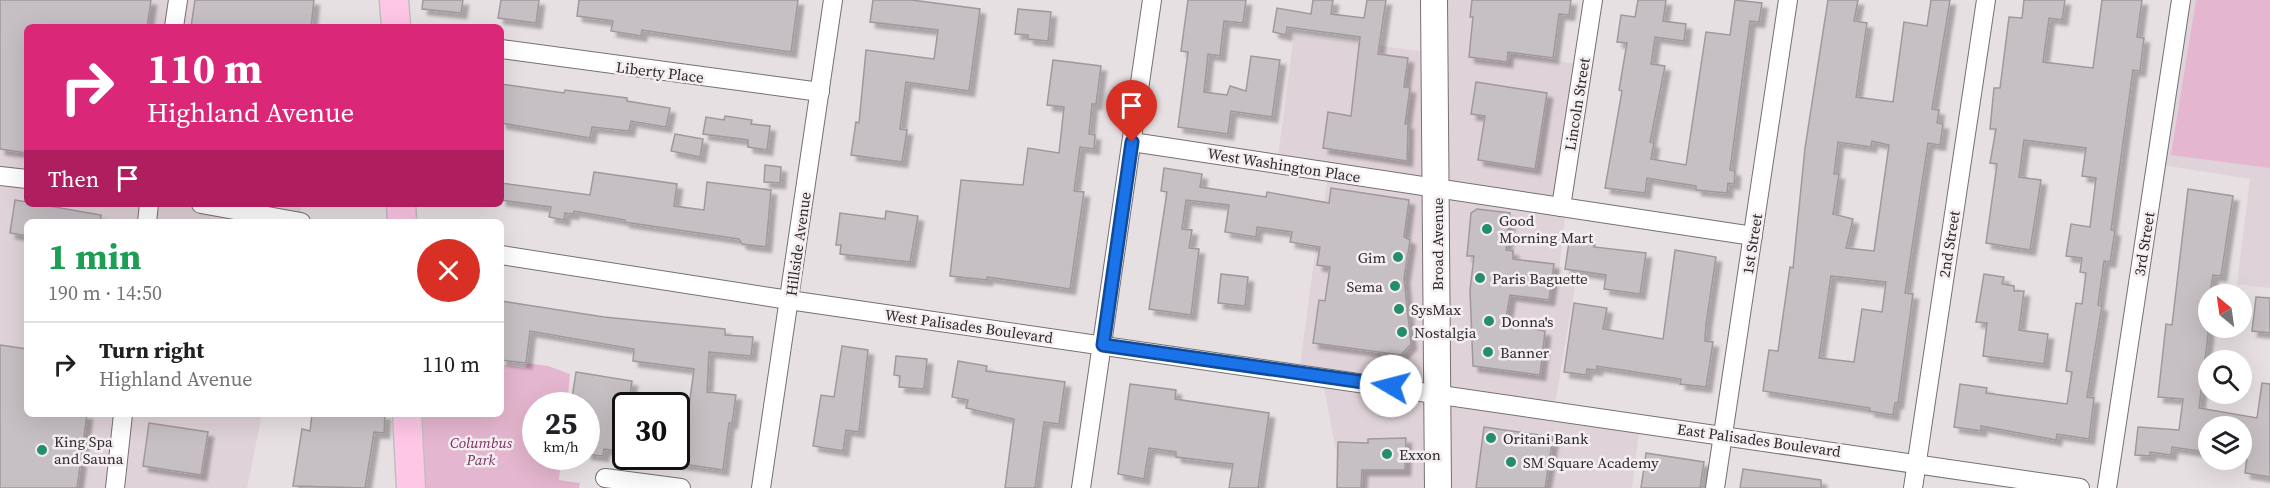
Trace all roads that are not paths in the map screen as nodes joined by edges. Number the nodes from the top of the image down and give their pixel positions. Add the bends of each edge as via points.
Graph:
1 (178, 0) edge
2 (394, 0) edge
3 (833, 0) edge
4 (1152, 0) edge
5 (1434, 0) edge
6 (1593, 0) edge
7 (1788, 0) edge
8 (1986, 0) edge
9 (2181, 0) edge
10 (174, 24) edge
11 (396, 24) edge
12 (504, 50) edge
13 (820, 92) junction
14 (1132, 142) junction
15 (0, 176) edge
16 (24, 179) edge
17 (1436, 189) junction
18 (218, 207) edge
19 (1561, 207) junction
20 (284, 219) edge
21 (1753, 236) junction
22 (504, 255) edge
23 (789, 300) junction
24 (1103, 345) junction
25 (1438, 393) junction
26 (123, 417) edge
27 (407, 417) edge
28 (1723, 435) junction
29 (1916, 464) junction
30 (604, 478) dead end
31 (115, 488) edge
32 (411, 488) edge
33 (681, 488) edge
34 (761, 488) edge
35 (1081, 488) edge
36 (1438, 488) edge
37 (1715, 488) edge
38 (1913, 488) edge
39 (2080, 488) edge
40 (2107, 488) edge

1 - 10 street
2 - 11 main road
3 - 13 street, Hillside Avenue
4 - 14 street
5 - 17 main road, Broad Avenue
6 - 19 street, Lincoln Street
7 - 21 street, 1st Street
8 - 29 street, 2nd Street
9 - 40 street, 3rd Street
12 - 13 street, Liberty Place
13 - 23 street, Hillside Avenue
14 - 17 street, West Washington Place
14 - 24 street
15 - 16 street
17 - 19 street, West Washington Place
17 - 25 main road, Broad Avenue
18 - 20 street
19 - 21 street, West Washington Place
21 - 28 street, 1st Street
22 - 23 street, West Palisades Boulevard
23 - 24 street, West Palisades Boulevard
23 - 34 street, Hillside Avenue
24 - 25 street, West Palisades Boulevard
24 - 35 street
25 - 28 street, East Palisades Boulevard
25 - 36 main road, Broad Avenue
26 - 31 street
27 - 32 main road
28 - 29 street, East Palisades Boulevard
28 - 37 street, 1st Street
29 - 38 street, 2nd Street
29 - 39 street, East Palisades Boulevard
30 - 33 street

